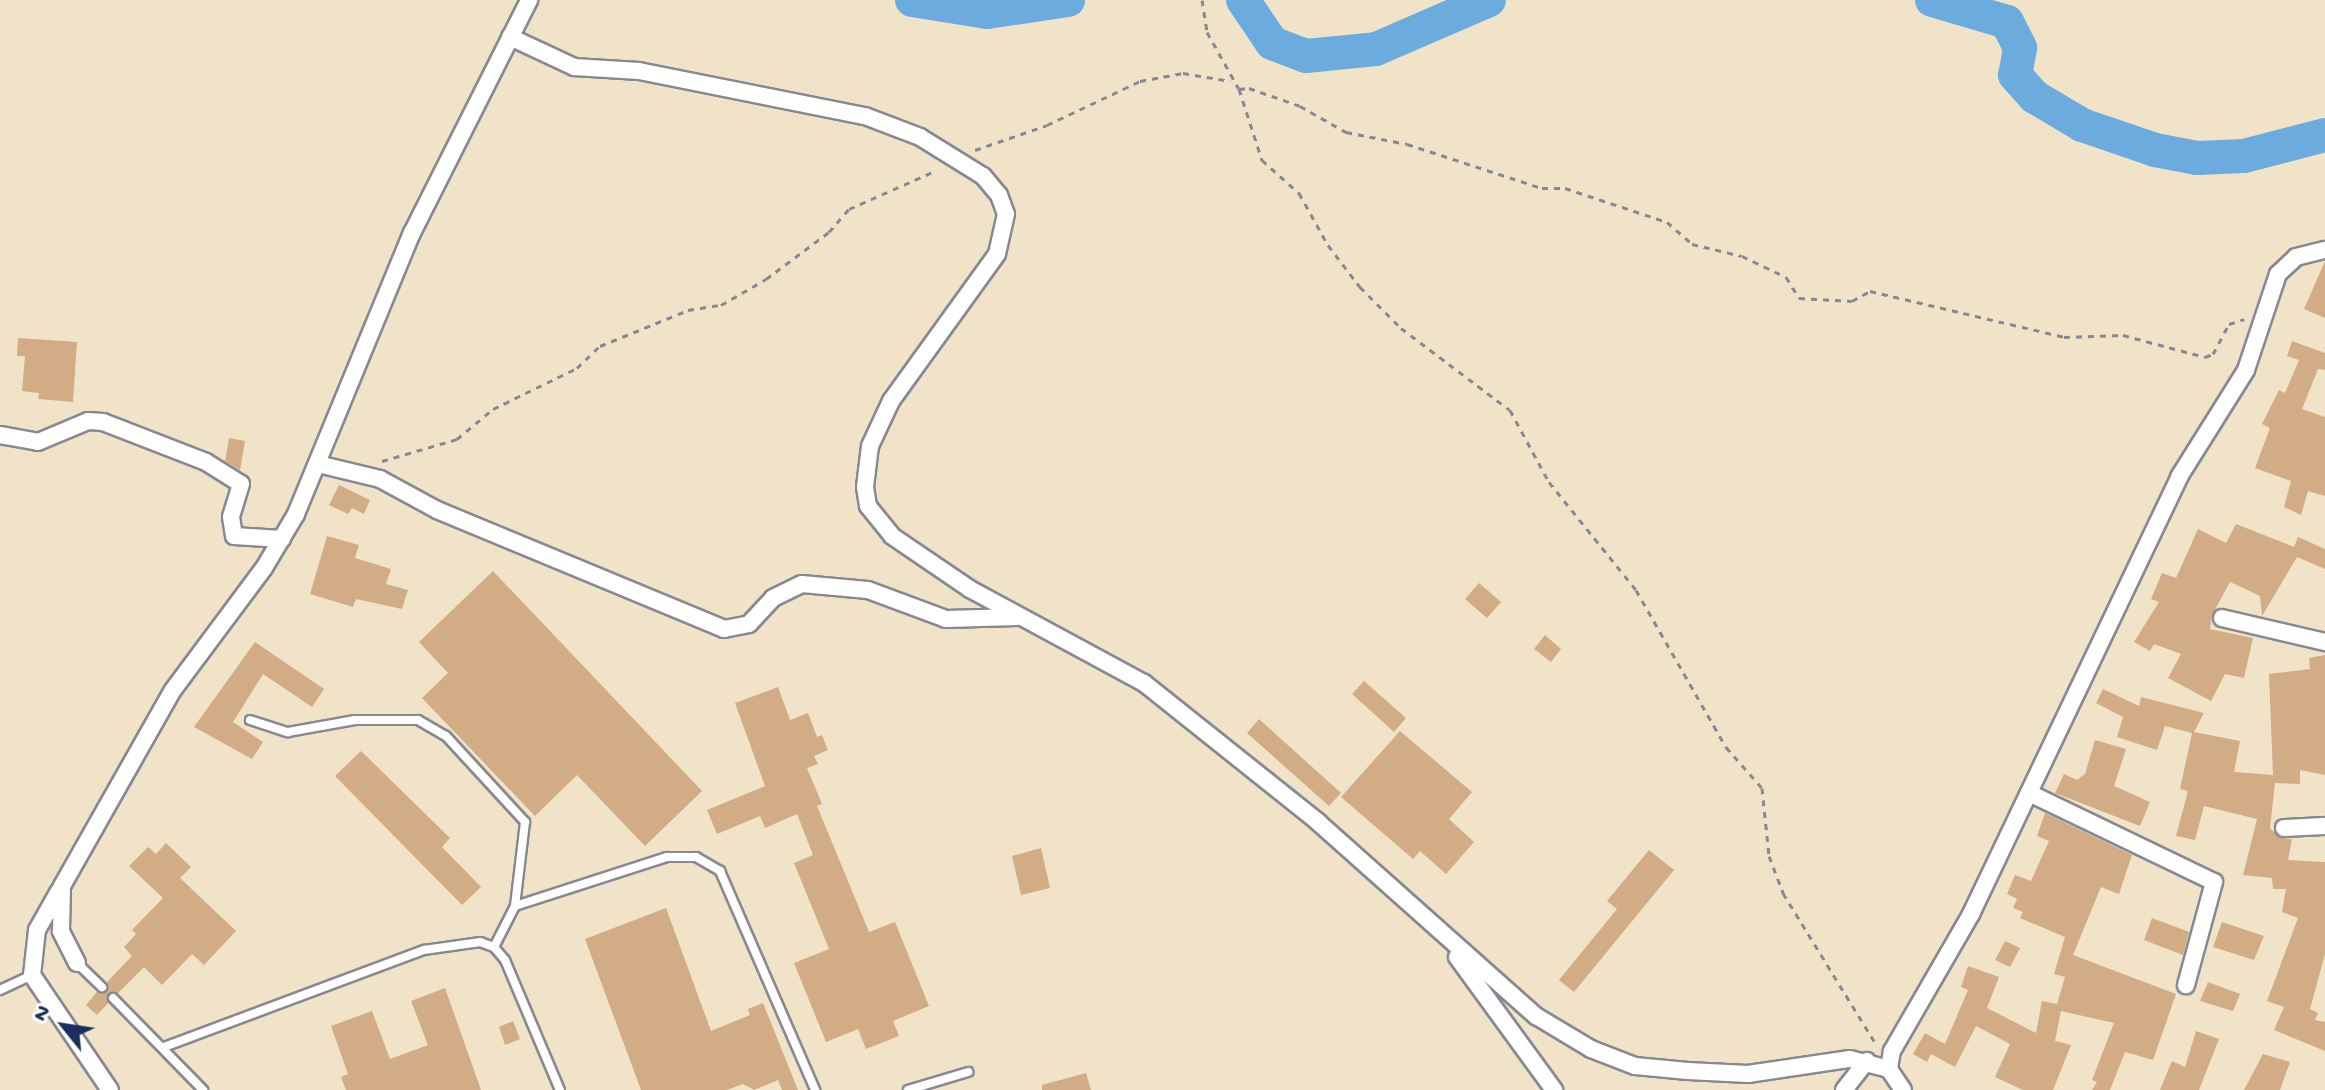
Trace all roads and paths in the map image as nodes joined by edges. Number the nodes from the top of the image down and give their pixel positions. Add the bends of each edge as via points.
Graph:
1 (529, 0) edge
2 (1202, 0) edge
3 (510, 37) junction
4 (1230, 81) junction
5 (1239, 89) junction
6 (956, 156) junction
7 (2325, 250) edge
8 (2261, 317) junction
9 (0, 435) edge
10 (318, 464) junction
11 (363, 475) junction
12 (282, 539) junction
13 (1019, 617) junction
14 (2222, 618) dead end
15 (2325, 642) edge
16 (250, 720) dead end
17 (2029, 793) junction
18 (2325, 826) edge
19 (2284, 828) dead end
20 (62, 886) junction
21 (515, 906) junction
22 (1442, 936) junction
23 (494, 947) junction
24 (77, 963) joint
25 (32, 975) junction
26 (2186, 985) dead end
27 (102, 987) dead end
28 (0, 990) edge
29 (113, 998) dead end
30 (164, 1047) junction
31 (1867, 1061) junction
32 (1889, 1069) junction
33 (968, 1072) dead end
34 (110, 1090) edge
35 (203, 1090) edge
36 (560, 1090) edge
37 (815, 1090) edge
38 (908, 1090) edge
39 (1554, 1090) edge
40 (1844, 1090) edge
41 (1903, 1090) edge

1 - 3 street
2 - 4 path via 1207,32
3 - 6 street via 574,67 654,74 865,116
3 - 10 street via 412,233
4 - 5 path
4 - 6 path via 1183,73 1140,81 1047,125
5 - 8 path via 1300,106 1346,132 1407,144 1667,222 1692,244 1742,256 1786,277 1799,298 1852,301 1870,291 2064,337 2123,335 2205,357 2213,354 2229,324
5 - 32 path via 1262,160 1299,193 1360,287 1401,328 1510,410 1549,482 1636,590 1726,747 1762,788 1769,856 1783,893
6 - 11 path via 849,209 829,232 721,305 688,310 600,346 577,368 493,409 457,439 385,459
6 - 13 street via 999,195 1006,214 1004,234 997,254 878,424 865,487 868,506 892,536
7 - 8 street via 2286,262
8 - 17 street via 2246,370 2179,477
9 - 12 street via 38,442 88,421 103,422 206,462 241,484 231,517 234,536
10 - 11 street
10 - 12 street
11 - 13 street via 724,629 749,624 784,590 810,584 868,590 946,619
12 - 20 street via 173,690
13 - 22 street via 1144,683 1211,733
14 - 15 street
16 - 21 lane via 288,732 355,720 418,720 446,736 525,822
17 - 26 street via 2214,882
17 - 32 street via 1971,914 1903,1027
18 - 19 street
20 - 24 street via 61,931
20 - 25 street via 37,930
21 - 23 lane
21 - 37 lane via 667,857 696,857 720,871
22 - 31 street via 1536,1016 1591,1049 1635,1066 1748,1074 1822,1061
22 - 39 street
23 - 30 lane via 480,942 424,950
23 - 36 lane via 505,960
24 - 27 lane
25 - 28 lane
25 - 34 street
29 - 30 lane
30 - 35 lane
31 - 32 street
31 - 40 street
32 - 41 street
33 - 38 lane

